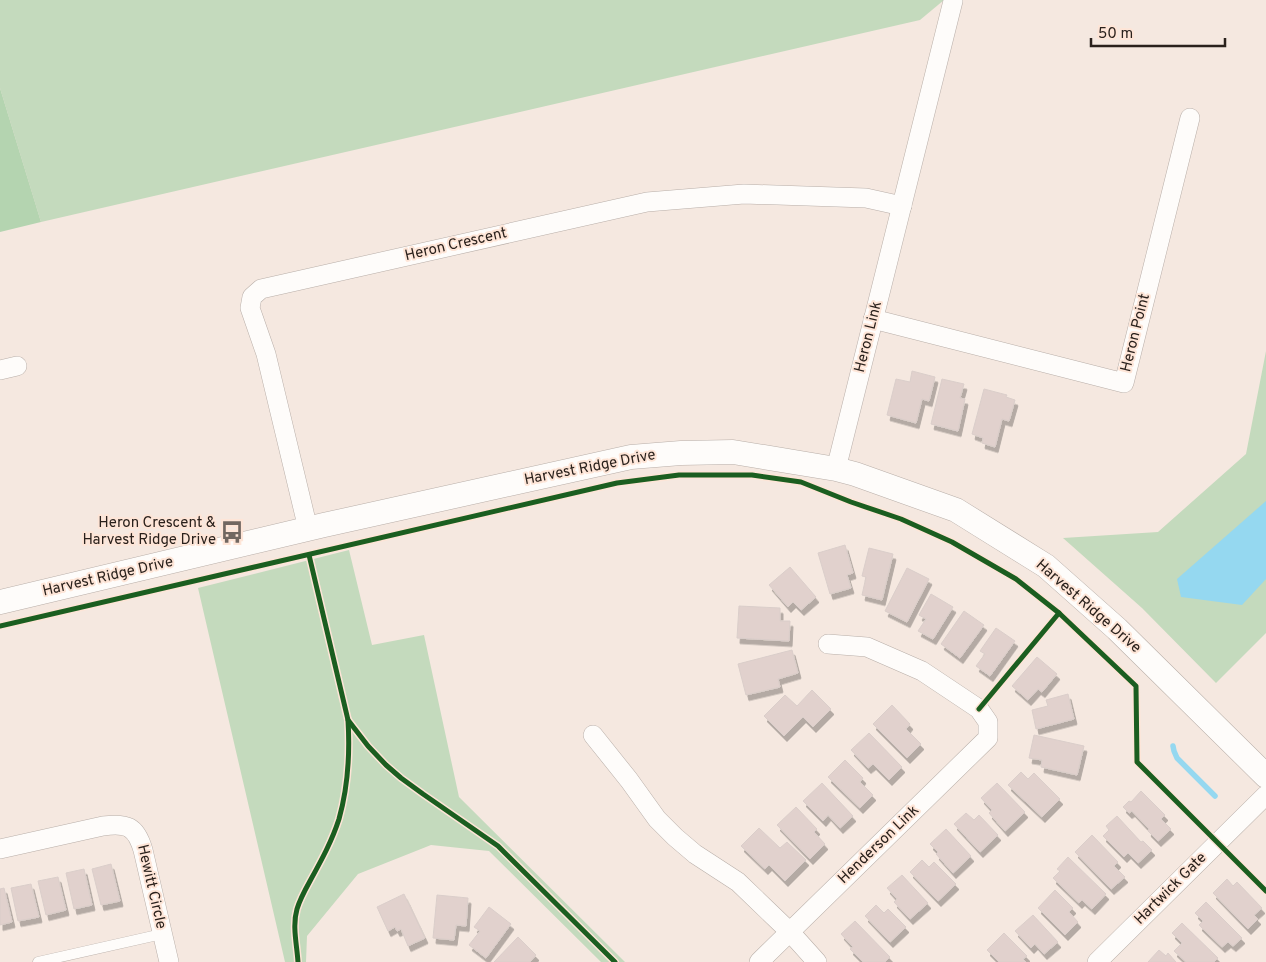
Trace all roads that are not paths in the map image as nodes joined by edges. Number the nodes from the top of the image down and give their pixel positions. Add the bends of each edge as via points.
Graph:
1 (953, 2) dead end
2 (1190, 118) dead end
3 (902, 206) junction
4 (873, 319) junction
5 (836, 469) junction
6 (308, 529) junction
7 (0, 602) edge
8 (828, 644) dead end
9 (593, 735) dead end
10 (1266, 776) edge
11 (1266, 794) edge
12 (0, 849) edge
13 (790, 932) junction
14 (162, 934) junction
15 (38, 962) edge
16 (169, 962) edge
17 (759, 962) edge
18 (817, 962) edge
19 (1098, 962) edge

1 - 3 street, Heron Link
2 - 4 street, Heron Point via 1124,383
3 - 4 street, Heron Link
3 - 6 street, Heron Crescent via 866,198 744,194 647,202 261,289 252,297 250,308 266,354
4 - 5 street, Heron Link
5 - 6 street, Harvest Ridge Drive via 733,452 631,458
5 - 10 street, Harvest Ridge Drive via 956,510 1046,566 1117,629
6 - 7 street, Harvest Ridge Drive
8 - 13 street, Henderson Link via 867,647 922,671 979,709 988,722 988,738
9 - 13 street via 675,838 738,882
11 - 19 street, Hartwick Gate
12 - 14 street, Hewitt Circle via 103,826 118,824 131,828 143,850
13 - 17 street, Henderson Link
13 - 18 street
14 - 15 lane
14 - 16 street, Hewitt Circle

